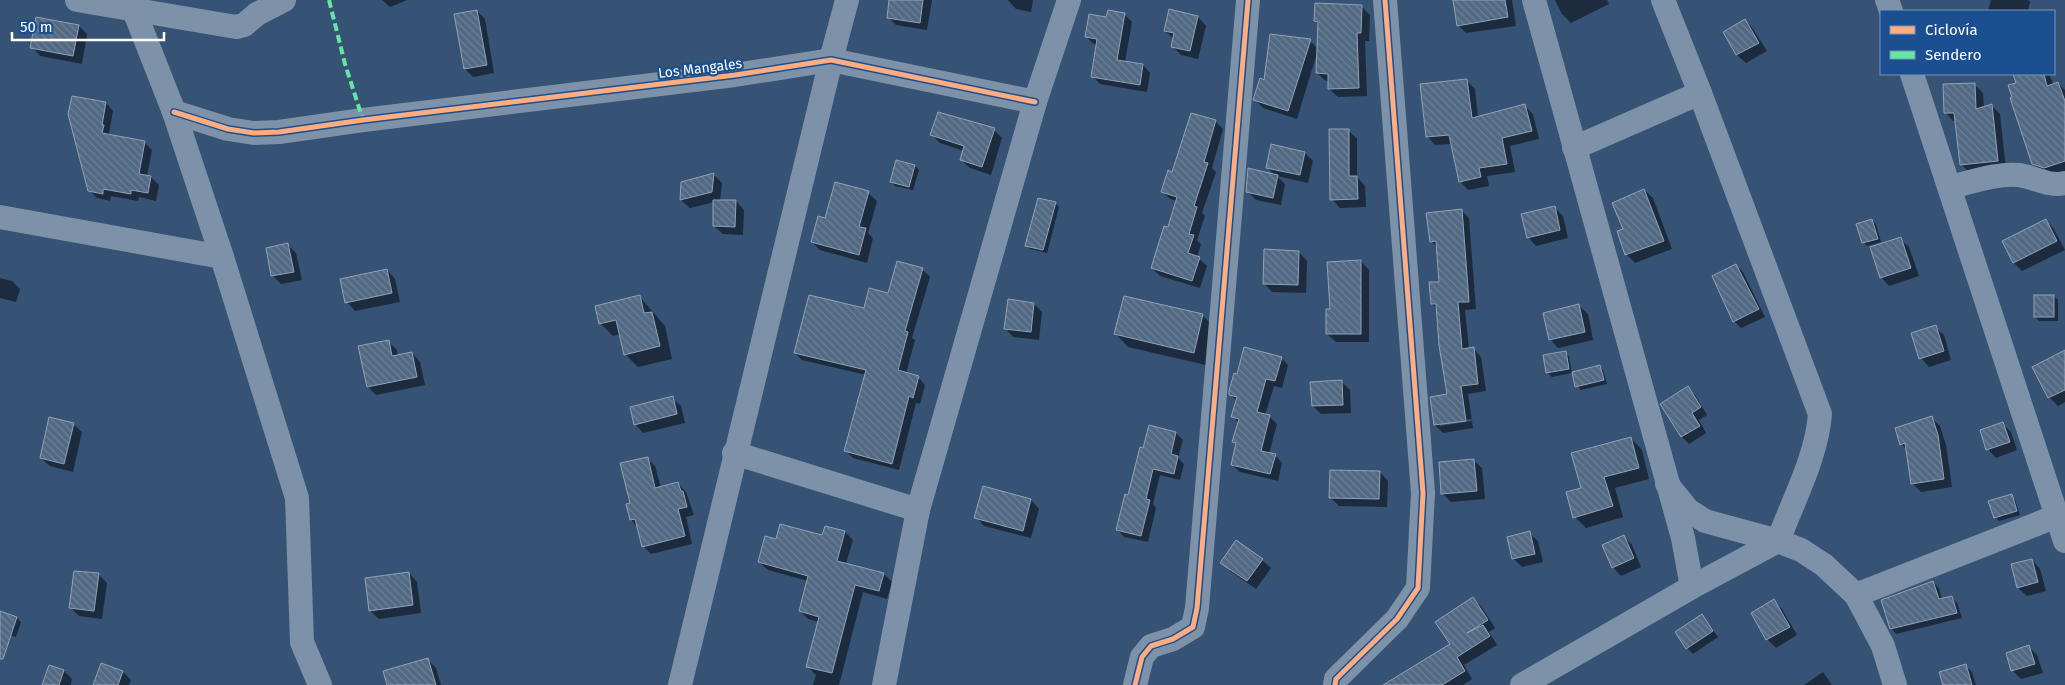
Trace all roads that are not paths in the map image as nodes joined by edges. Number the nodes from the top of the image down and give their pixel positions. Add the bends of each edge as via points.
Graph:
1 (77, 0) edge
2 (284, 0) edge
3 (847, 0) edge
4 (1069, 0) edge
5 (1248, 0) edge
6 (1385, 0) edge
7 (1534, 0) edge
8 (1663, 0) edge
9 (132, 5) edge
10 (830, 60) junction
11 (1912, 75) edge
12 (1700, 93) junction
13 (1035, 102) junction
14 (174, 112) junction
15 (1574, 148) junction
16 (2065, 183) edge
17 (1950, 187) junction
18 (0, 217) edge
19 (222, 257) junction
20 (734, 454) junction
21 (1667, 484) junction
22 (918, 510) junction
23 (2057, 516) junction
24 (1778, 540) junction
25 (2065, 541) edge
26 (1692, 587) junction
27 (1856, 595) junction
28 (320, 685) edge
29 (680, 685) edge
30 (884, 685) edge
31 (1136, 685) edge
32 (1335, 685) edge
33 (1522, 685) edge
34 (1895, 685) edge

1 - 9 street
2 - 9 street via 236,27
3 - 10 street
4 - 13 street
5 - 31 street via 1197,608 1193,627 1173,639 1151,646 1142,657
6 - 32 street via 1423,493 1418,588 1397,620 1336,679
7 - 15 street
8 - 12 street
9 - 14 street
10 - 13 street, Los Mangales
10 - 14 street, Los Mangales via 279,132 228,129
10 - 20 street
11 - 17 street
12 - 15 street
12 - 24 street via 1820,414 1812,456
13 - 22 street
14 - 19 street
15 - 21 street
16 - 17 street via 2005,174
17 - 23 street
18 - 19 street
19 - 28 street via 297,498 302,642
20 - 22 street
20 - 29 street
21 - 24 street via 1688,510 1704,521
21 - 26 street via 1683,538
22 - 30 street
23 - 25 street
23 - 27 street
24 - 26 street
24 - 27 street via 1824,565
26 - 33 street
27 - 34 street via 1883,646

